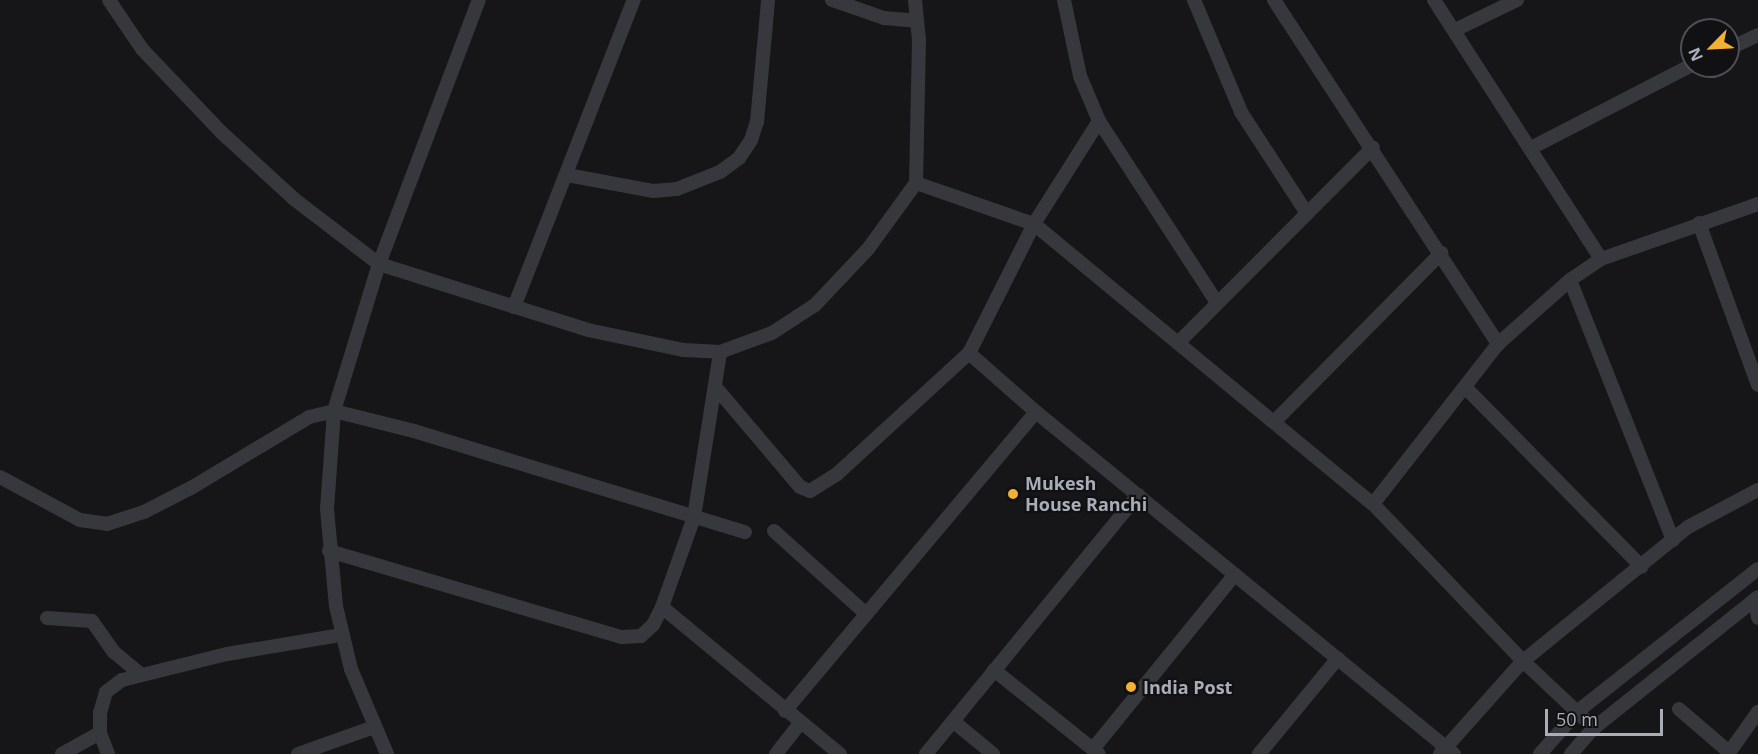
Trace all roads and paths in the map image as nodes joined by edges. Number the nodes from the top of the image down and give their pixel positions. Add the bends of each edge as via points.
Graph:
1 (109, 0) edge
2 (479, 0) edge
3 (634, 0) edge
4 (768, 0) edge
5 (832, 0) edge
6 (915, 0) edge
7 (1064, 0) edge
8 (1194, 0) edge
9 (1274, 0) edge
10 (1434, 0) edge
11 (1517, 0) edge
12 (916, 21) junction
13 (1455, 30) junction
14 (1758, 35) edge
15 (1740, 43) edge
16 (1680, 71) edge
17 (1099, 120) junction
18 (1373, 147) junction
19 (1531, 148) junction
20 (567, 175) junction
21 (916, 183) junction
22 (1758, 204) edge
23 (1306, 213) junction
24 (1700, 223) junction
25 (1034, 224) junction
26 (1441, 253) junction
27 (1601, 259) junction
28 (379, 264) junction
29 (1570, 280) junction
30 (1217, 303) junction
31 (514, 307) junction
32 (1178, 343) junction
33 (1498, 344) junction
34 (720, 352) junction
35 (969, 353) junction
36 (1758, 385) edge
37 (1465, 387) junction
38 (717, 389) junction
39 (334, 411) junction
40 (1035, 412) junction
41 (1274, 422) junction
42 (0, 477) edge
43 (1758, 490) edge
44 (1138, 495) junction
45 (1373, 504) junction
46 (694, 517) junction
47 (774, 531) dead end
48 (745, 532) dead end
49 (1673, 540) junction
50 (329, 551) junction
51 (1642, 567) junction
52 (1758, 569) edge
53 (1235, 574) junction
54 (1757, 598) edge
55 (662, 607) junction
56 (865, 613) junction
57 (47, 618) dead end
58 (1758, 618) edge
59 (341, 635) junction
60 (1338, 658) junction
61 (1523, 661) junction
62 (994, 670) junction
63 (140, 674) junction
64 (1679, 709) dead end
65 (785, 711) junction
66 (1578, 711) junction
67 (1758, 712) edge
68 (953, 721) junction
69 (800, 723) junction
70 (374, 728) junction
71 (1594, 728) junction
72 (100, 734) junction
73 (1096, 752) edge
74 (1446, 752) edge
75 (1728, 753) edge
76 (62, 754) edge
77 (108, 754) edge
78 (298, 754) edge
79 (387, 754) edge
80 (776, 754) edge
81 (840, 754) edge
82 (926, 754) edge
83 (993, 754) edge
84 (1259, 754) edge
85 (1540, 754) edge
86 (1572, 754) edge

1 - 28 street via 142,49 220,132 294,199
2 - 28 street
3 - 20 street
4 - 20 street via 757,122 739,158 720,172 677,189 653,191
5 - 12 street via 884,18
6 - 12 street
7 - 17 street via 1080,76
8 - 23 street via 1241,112
9 - 18 street
10 - 13 street
11 - 13 street
12 - 21 street
13 - 19 street
14 - 15 street
16 - 19 street
17 - 25 street
17 - 30 street
18 - 23 street
18 - 26 street
19 - 27 street
20 - 31 street
21 - 25 street
21 - 34 street via 868,249 815,305 772,333
22 - 24 street
23 - 30 street
24 - 27 street
24 - 36 street
25 - 32 street
25 - 35 street
26 - 33 street
26 - 41 street
27 - 29 street
28 - 31 street
28 - 39 street
29 - 33 street
29 - 49 street
30 - 32 street
31 - 34 street via 618,338
32 - 41 street
33 - 37 street
34 - 38 street
35 - 38 street via 837,474 810,491 800,487
35 - 40 street
37 - 45 street
37 - 51 street
38 - 46 street
39 - 42 street via 309,417 191,488 144,512 107,524 80,520
39 - 46 street via 414,431
39 - 50 street via 328,478
40 - 44 street
40 - 56 street
41 - 45 street
43 - 49 street via 1688,527
44 - 53 street
44 - 62 street
45 - 61 street
46 - 48 street
46 - 55 street
47 - 56 street
49 - 51 street
50 - 55 street via 622,637 646,633
50 - 59 street
51 - 61 street
52 - 66 street
53 - 60 street
53 - 73 street
54 - 58 street
54 - 71 street
55 - 65 street
56 - 65 street
57 - 63 street via 92,621 114,652
59 - 63 street
59 - 70 street
60 - 74 street
60 - 84 street
61 - 66 street
61 - 74 street
62 - 68 street
62 - 73 street
63 - 72 street via 122,680 106,692
64 - 75 street
65 - 69 street
66 - 71 street
66 - 85 street
67 - 75 street
68 - 82 street
68 - 83 street
69 - 80 street
69 - 81 street
70 - 78 street
70 - 79 street
71 - 86 street
72 - 76 street
72 - 77 street

